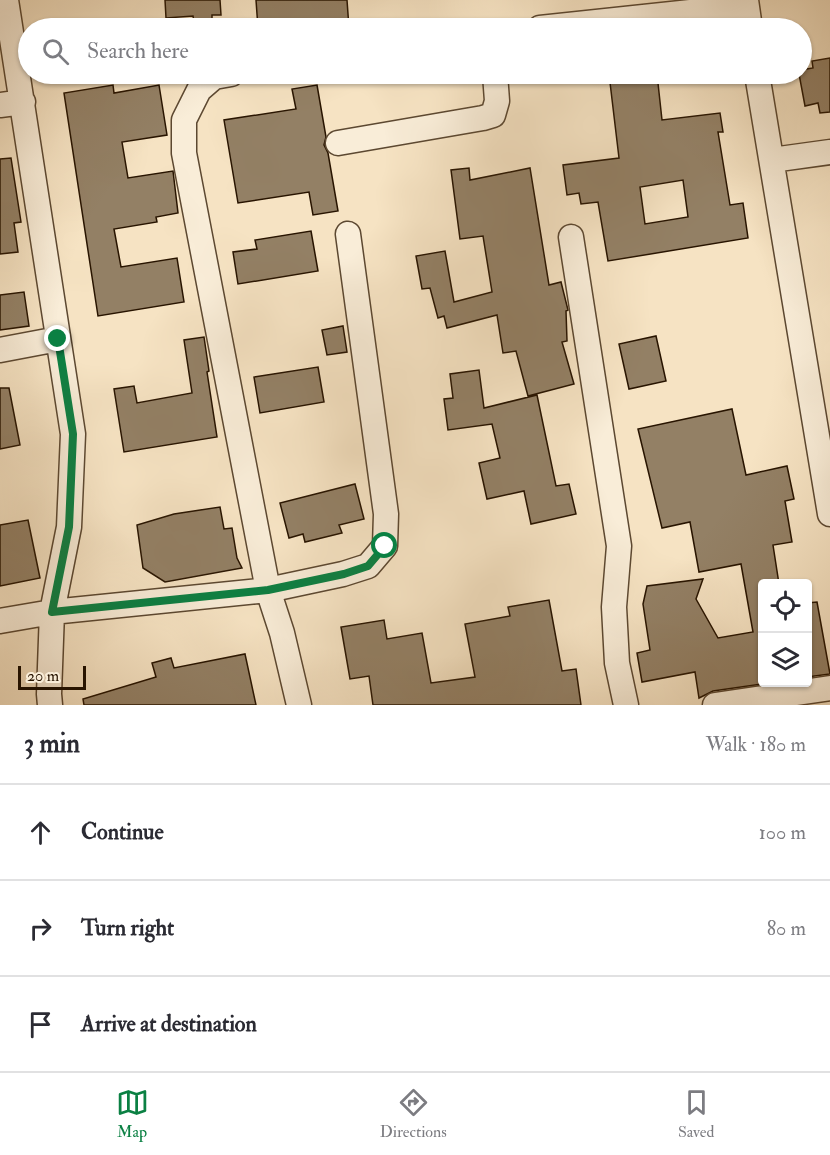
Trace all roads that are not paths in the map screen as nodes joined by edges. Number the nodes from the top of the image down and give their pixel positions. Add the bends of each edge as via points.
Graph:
1 (6, 0) edge
2 (747, 12) edge
3 (669, 18) edge
4 (206, 84) edge
5 (496, 84) edge
6 (759, 84) edge
7 (11, 104) edge
8 (338, 143) dead end
9 (830, 152) edge
10 (772, 160) junction
11 (348, 234) dead end
12 (571, 237) dead end
13 (58, 339) junction
14 (0, 350) edge
15 (830, 514) edge
16 (268, 590) junction
17 (52, 612) junction
18 (0, 621) edge
19 (830, 688) edge
20 (50, 705) edge
21 (299, 705) edge
22 (626, 705) edge
23 (715, 705) edge

1 - 7 street
2 - 3 street
4 - 16 street via 184,120 184,153
5 - 8 street via 494,115
6 - 10 street
7 - 13 street
9 - 10 street
10 - 15 street
11 - 16 street via 386,514 385,546 368,566
12 - 22 street via 619,546 614,607 617,663
13 - 14 street
13 - 17 street via 73,434 69,527
16 - 17 street
16 - 21 street
17 - 18 street
17 - 20 street
19 - 23 street

